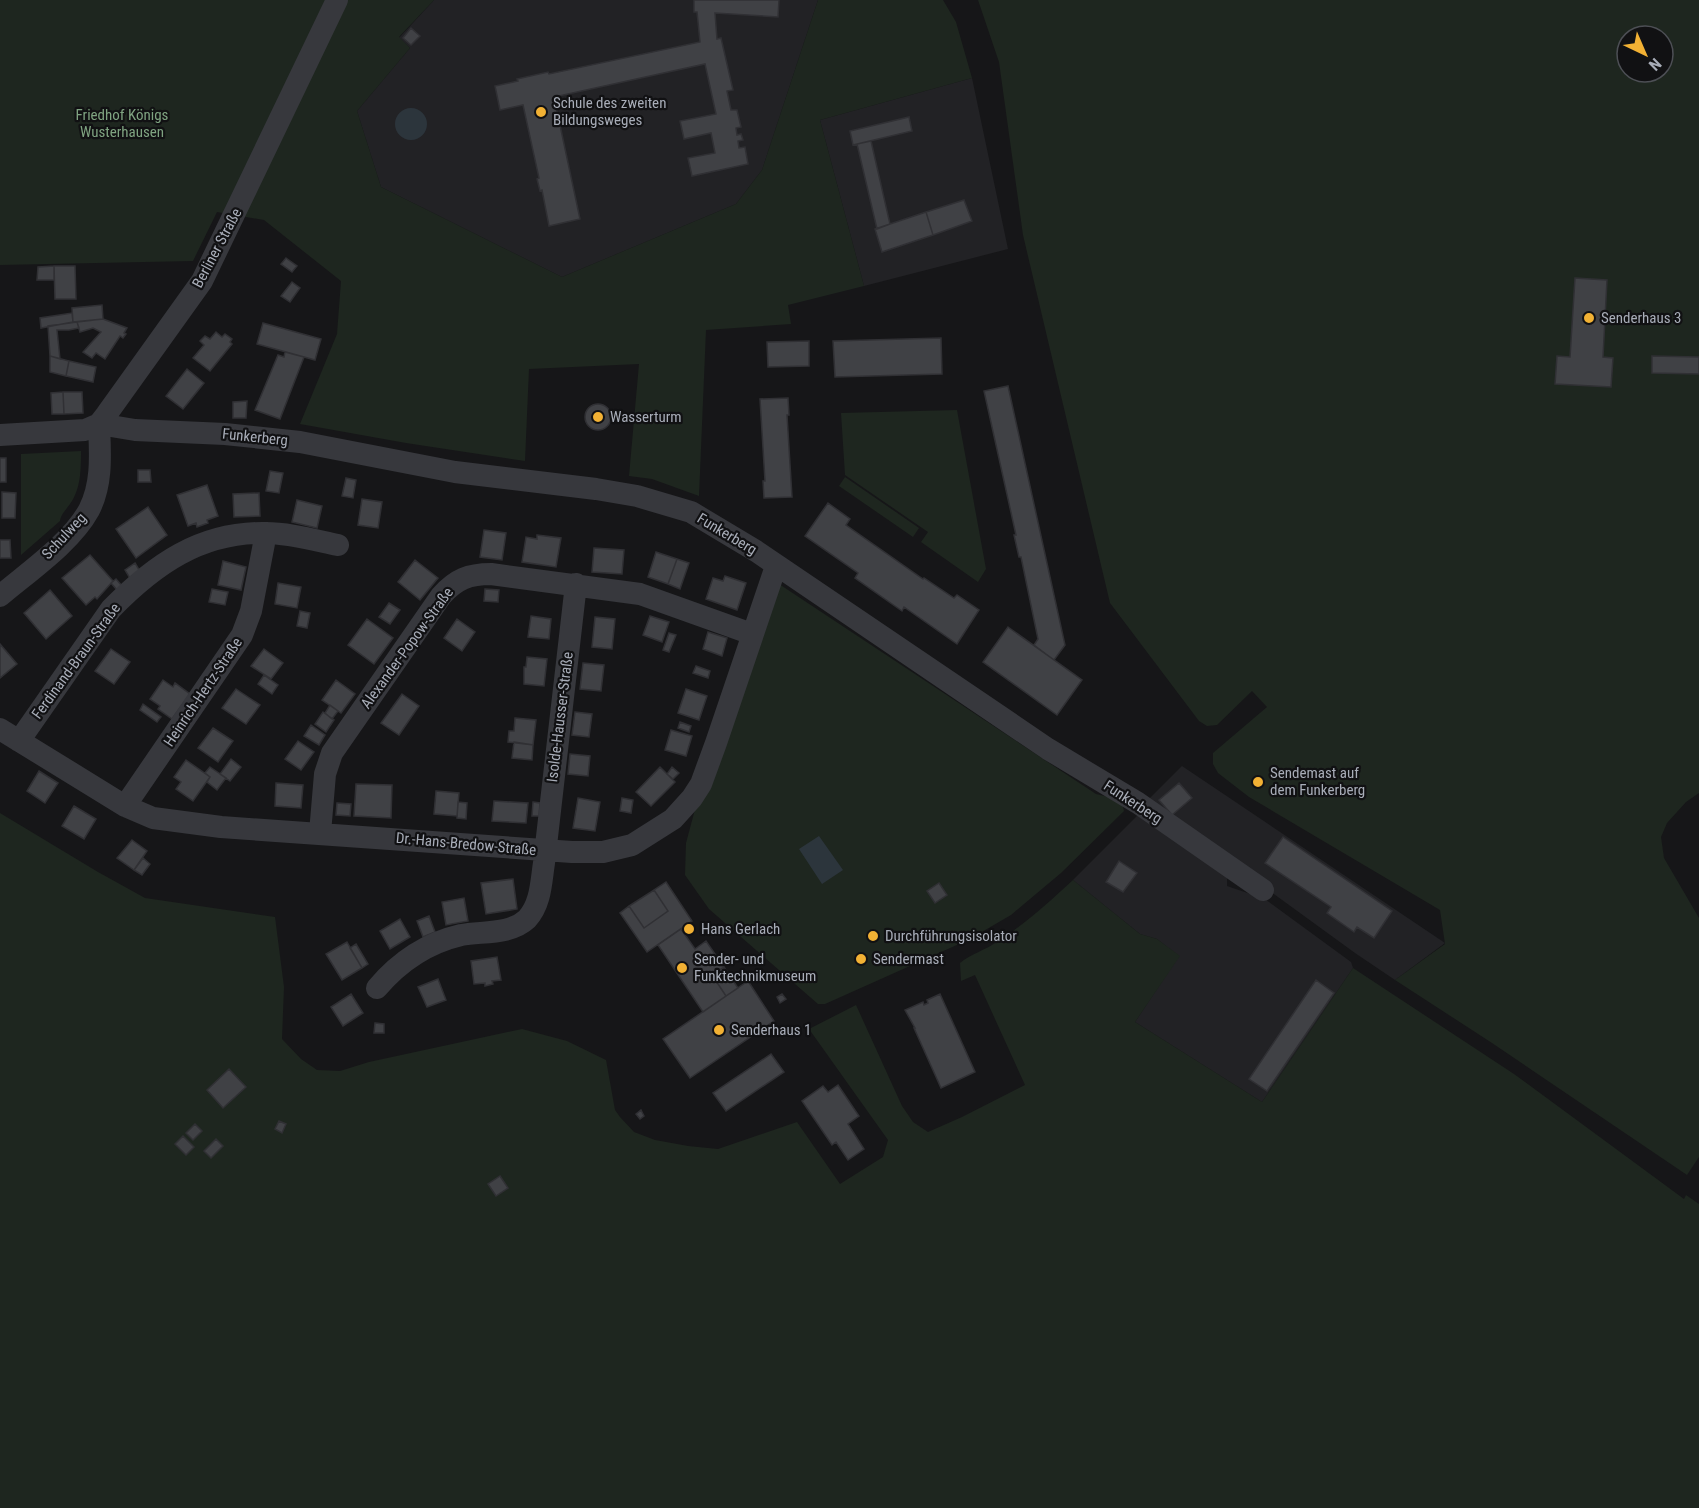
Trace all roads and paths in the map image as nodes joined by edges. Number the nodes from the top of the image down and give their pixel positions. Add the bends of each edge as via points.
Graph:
1 (337, 0) edge
2 (99, 424) junction
3 (0, 435) edge
4 (266, 533) junction
5 (338, 545) dead end
6 (776, 566) junction
7 (576, 584) junction
8 (0, 596) edge
9 (752, 634) junction
10 (0, 729) edge
11 (19, 741) junction
12 (125, 806) junction
13 (320, 833) junction
14 (545, 850) junction
15 (1263, 890) dead end
16 (377, 988) dead end

1 - 2 street, Berliner Straße via 202,281
2 - 3 street via 85,430
2 - 6 street, Funkerberg via 290,441 455,472 637,496 691,512
2 - 8 street, Schulweg via 100,468 89,509 61,543
4 - 5 street, Ferdinand-Braun-Straße
4 - 11 street, Ferdinand-Braun-Straße via 235,534 207,541 177,555 129,591 111,609
4 - 12 street, Heinrich-Hertz-Straße via 251,611 242,635
6 - 9 street, Dr.-Hans-Bredow-Straße
6 - 15 street, Funkerberg
7 - 9 street, Alexander-Popow-Straße via 640,594
7 - 13 street, Alexander-Popow-Straße via 473,574 451,585 332,753 325,774
7 - 14 street, Isolde-Hausser-Straße
9 - 14 street, Dr.-Hans-Bredow-Straße via 700,784 677,815 632,845 603,852
10 - 11 street, Dr.-Hans-Bredow-Straße
11 - 12 street, Dr.-Hans-Bredow-Straße
12 - 13 street, Dr.-Hans-Bredow-Straße via 153,818 182,823
13 - 14 street, Dr.-Hans-Bredow-Straße
14 - 16 street, Isolde-Hausser-Straße via 539,897 525,920 505,930 461,935 435,944 411,956

